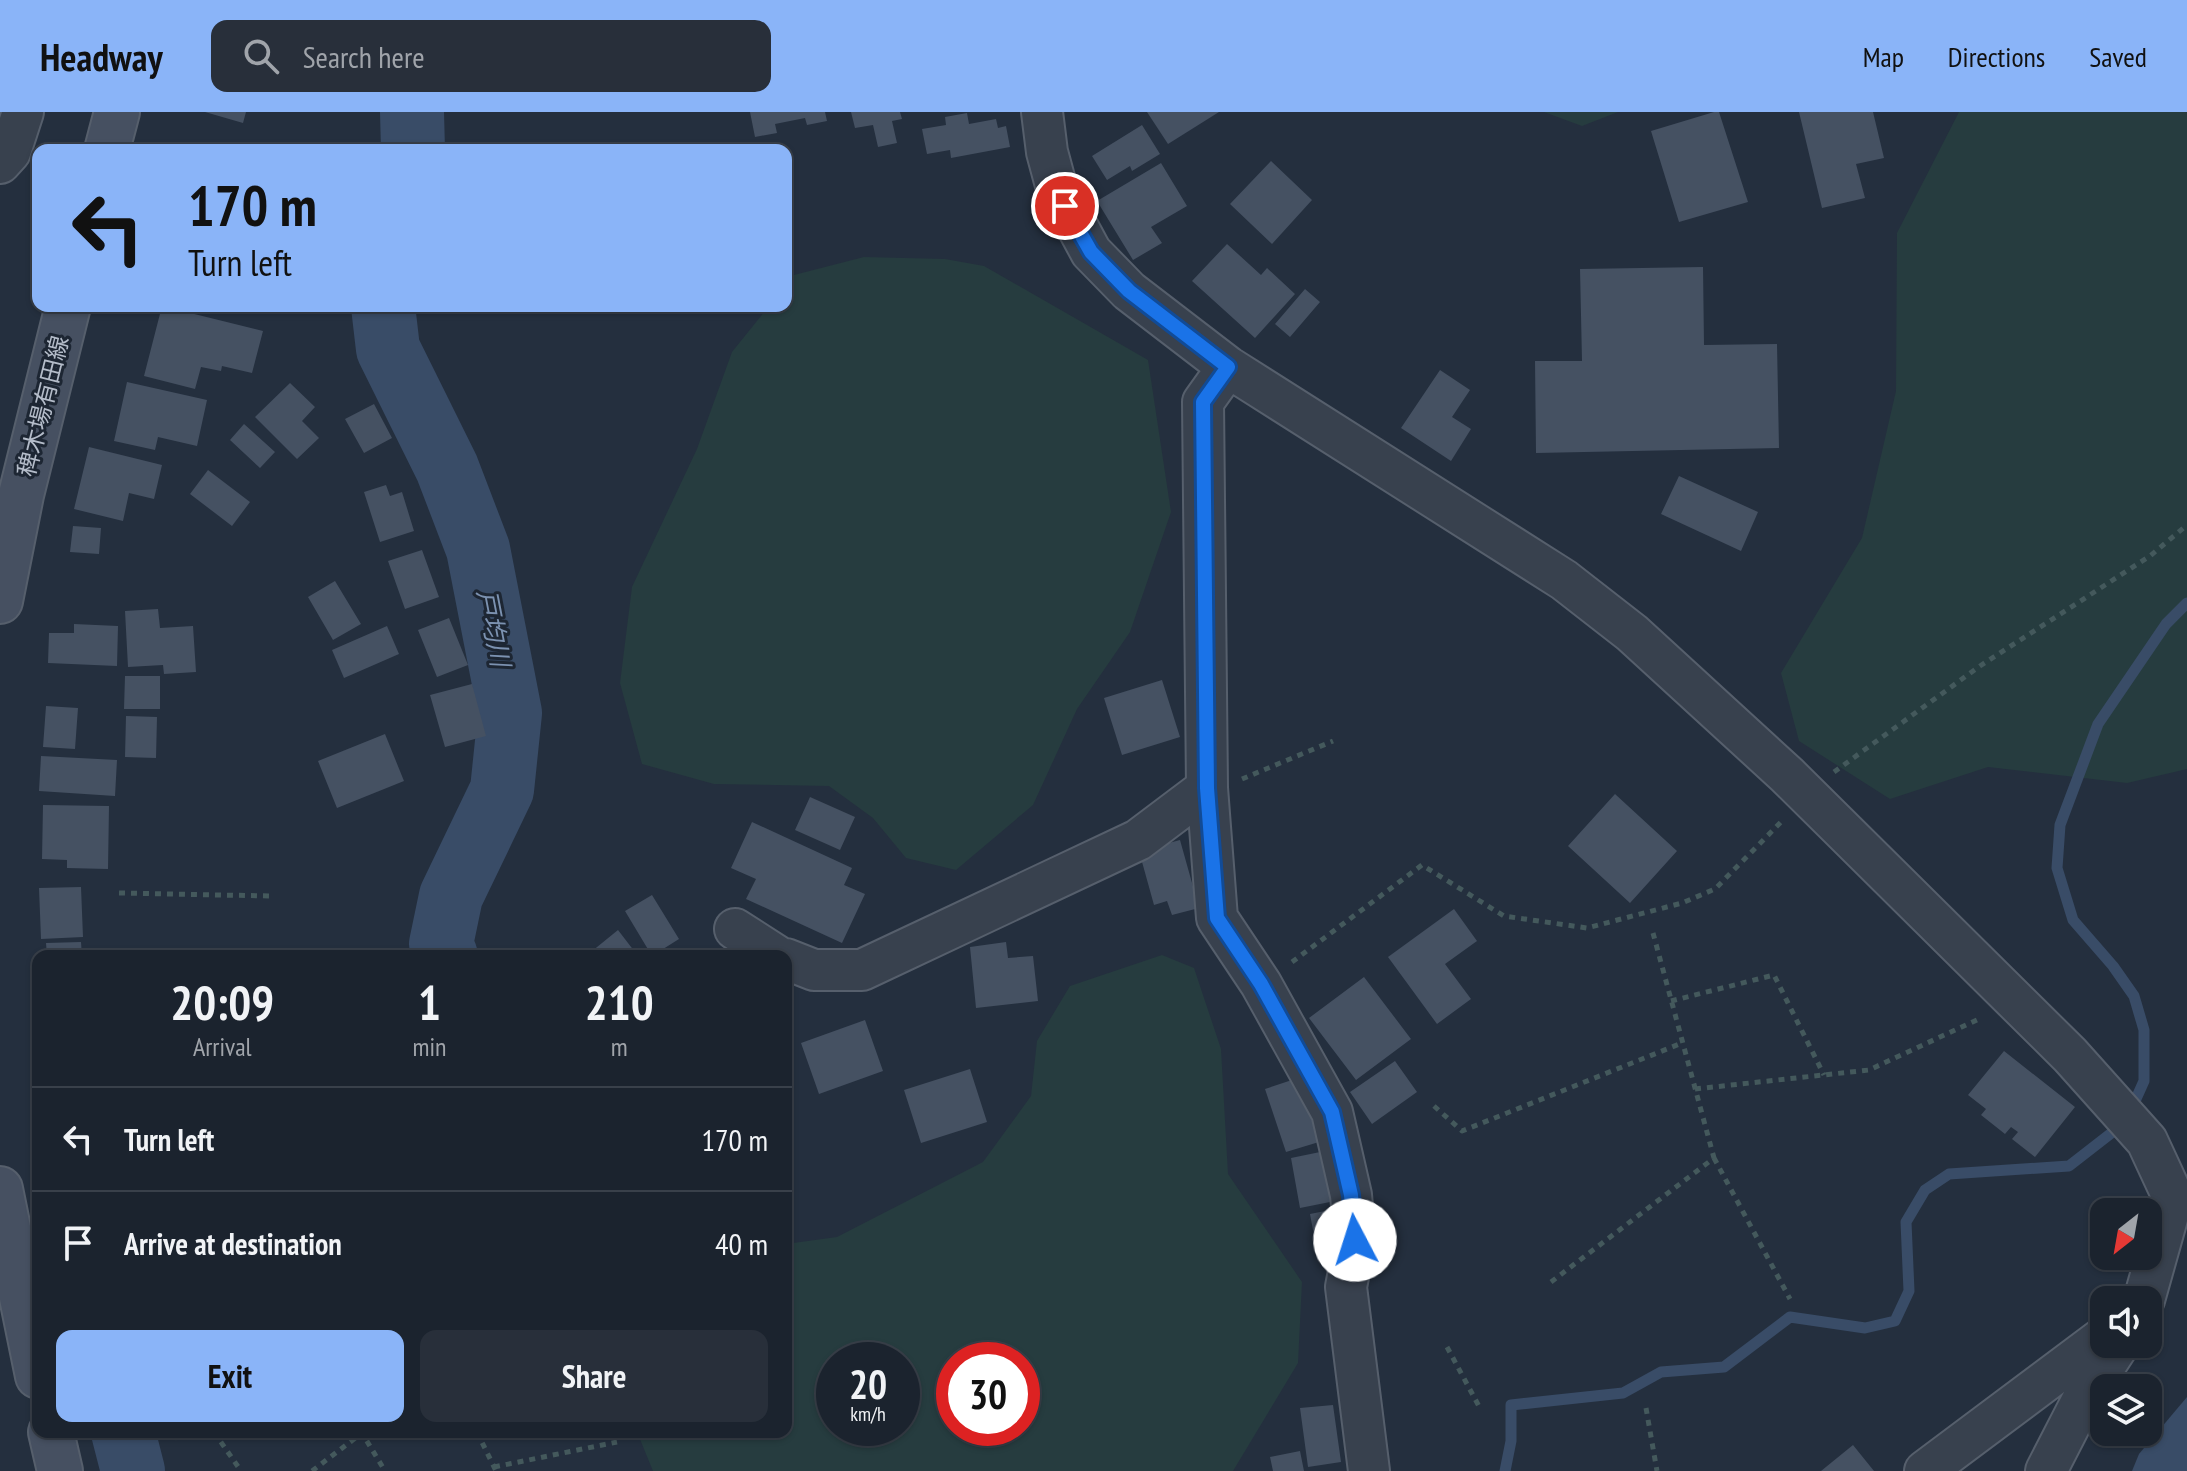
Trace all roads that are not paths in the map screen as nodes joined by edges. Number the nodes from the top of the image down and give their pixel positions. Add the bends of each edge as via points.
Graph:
1 (23, 112) edge
2 (117, 112) edge
3 (1042, 112) edge
4 (109, 144) edge
5 (0, 163) edge
6 (67, 312) edge
7 (1228, 367) junction
8 (0, 601) edge
9 (1222, 784) junction
10 (735, 929) dead end
11 (768, 950) edge
12 (792, 961) edge
13 (0, 1189) edge
14 (2148, 1286) edge
15 (32, 1346) edge
16 (2090, 1347) edge
17 (2110, 1358) edge
18 (52, 1438) edge
19 (60, 1471) edge
20 (1369, 1471) edge
21 (1925, 1471) edge
22 (2046, 1471) edge

1 - 5 street via 10,152
2 - 4 main road
3 - 7 street via 1057,189 1091,252 1129,291
6 - 8 main road, 稗木場有田線
7 - 9 street via 1203,402
7 - 14 street via 1564,580 1632,633 1809,797 2070,1055 2147,1141 2173,1197
9 - 12 street via 1138,840 862,970 814,970
9 - 20 street via 1217,918 1261,984 1332,1112 1351,1195 1355,1240 1346,1287
10 - 11 street
13 - 15 main road
16 - 21 street
17 - 22 street
18 - 19 main road

